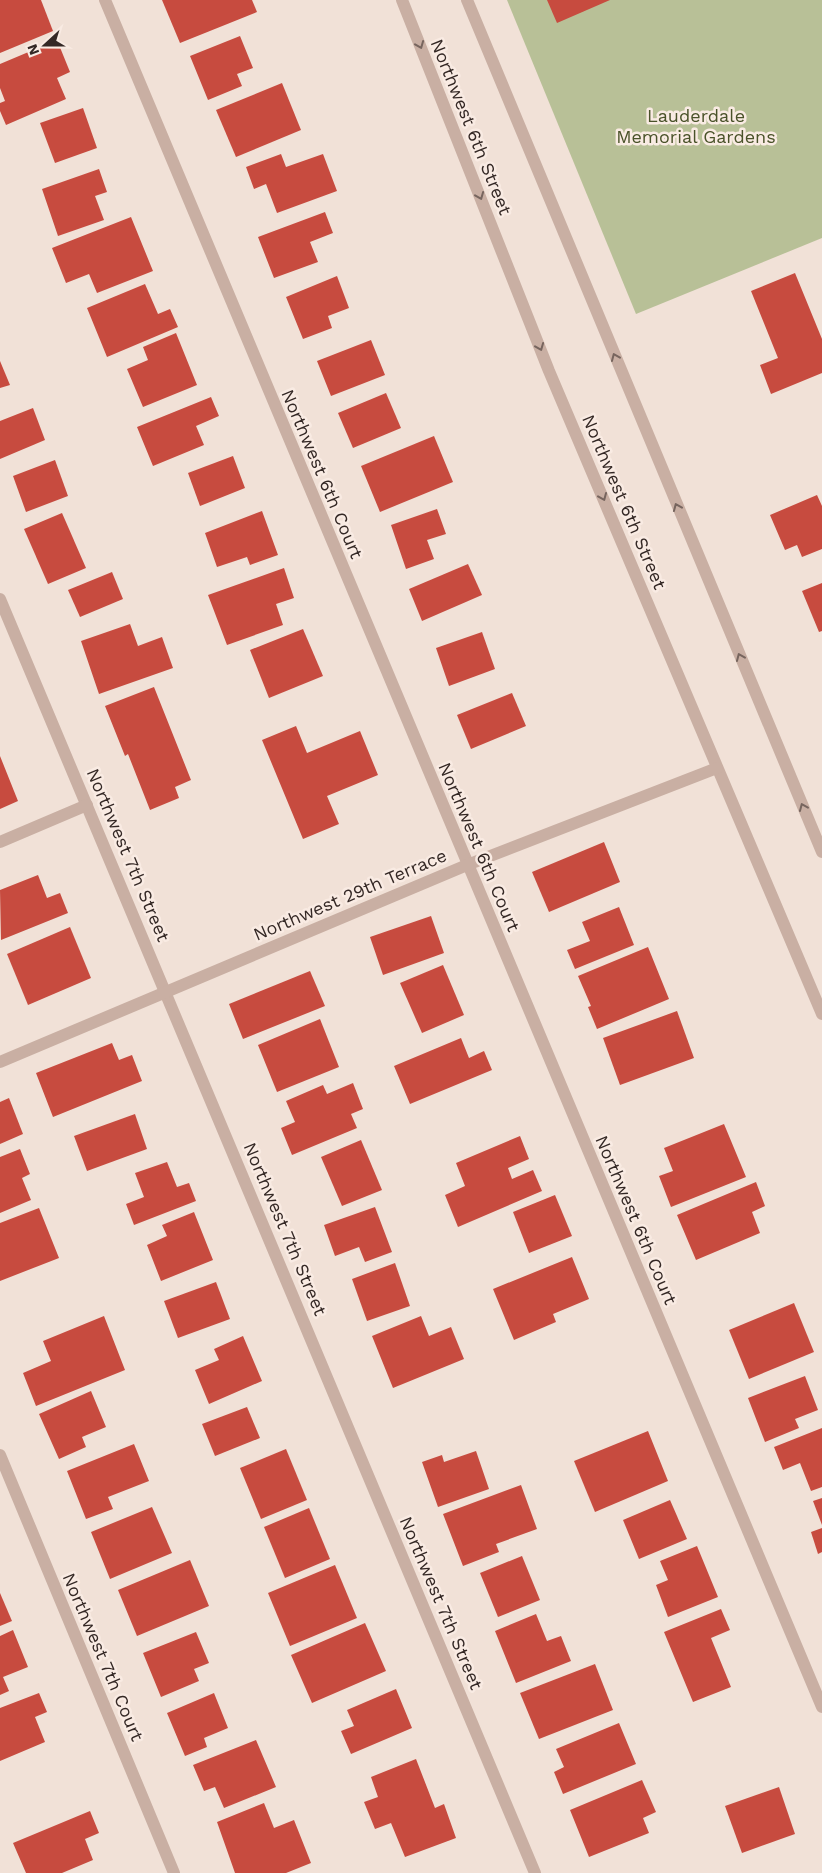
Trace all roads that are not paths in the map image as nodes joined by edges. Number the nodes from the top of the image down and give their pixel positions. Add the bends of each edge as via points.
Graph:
1 (105, 0) edge
2 (402, 0) edge
3 (467, 0) edge
4 (0, 599) edge
5 (717, 768) junction
6 (87, 805) junction
7 (0, 842) edge
8 (822, 852) edge
9 (467, 865) junction
10 (166, 991) junction
11 (822, 1014) edge
12 (0, 1062) edge
13 (0, 1455) edge
14 (822, 1707) edge
15 (174, 1873) edge
16 (535, 1873) edge

1 - 9 street, Northwest 6th Court
2 -> 5 street, Northwest 6th Street via 549,371
8 -> 3 street
4 - 6 street, Northwest 7th Street
5 - 9 street, Northwest 29th Terrace
5 - 11 street, Northwest 6th Street
6 - 7 street
6 - 10 street, Northwest 7th Street
9 - 10 street, Northwest 29th Terrace
9 - 14 street, Northwest 6th Court
10 - 12 street, Northwest 29th Terrace
10 - 16 street, Northwest 7th Street
13 - 15 street, Northwest 7th Court

